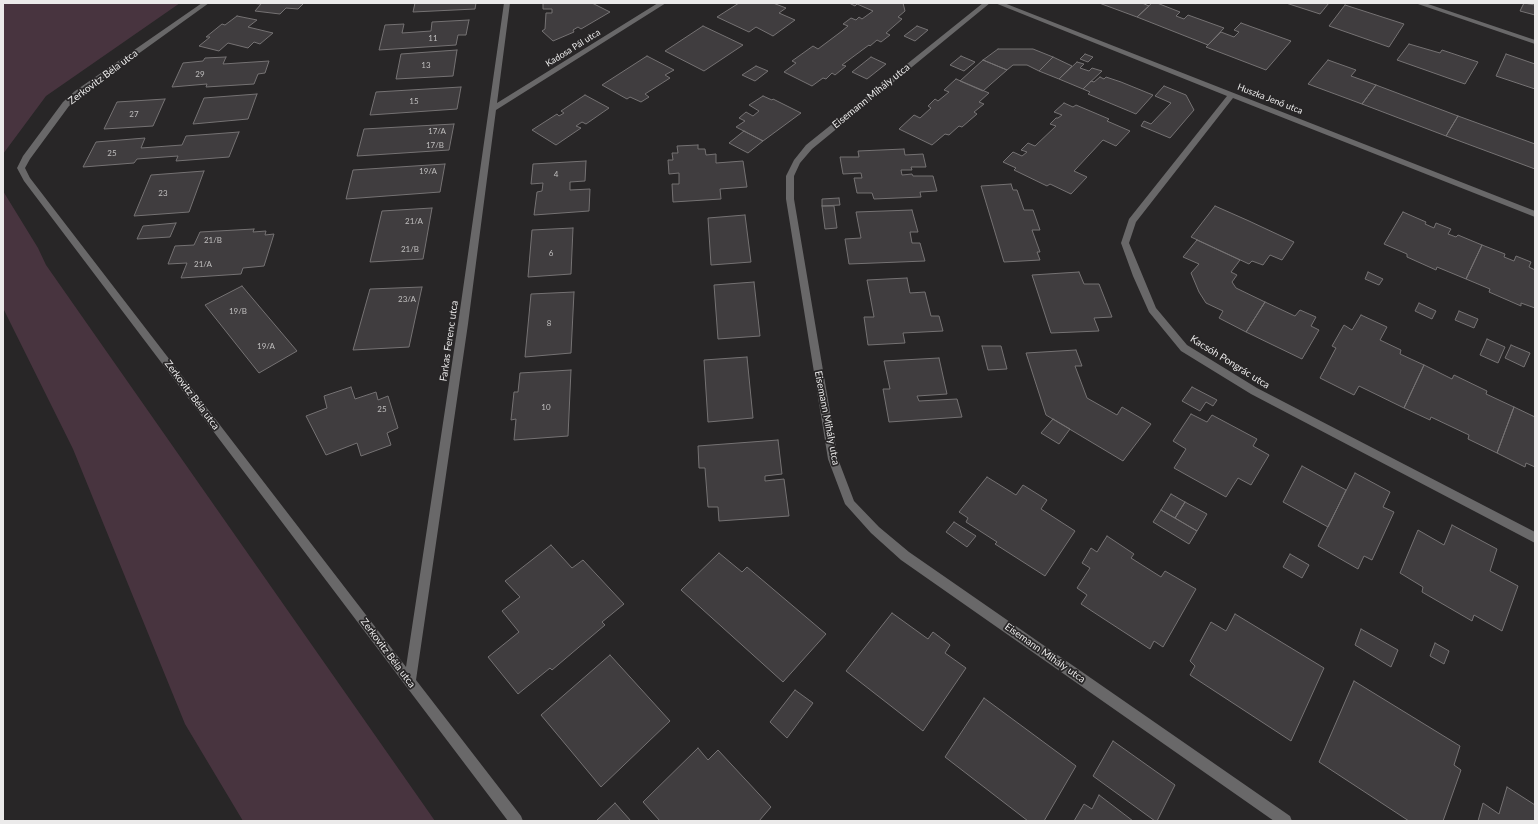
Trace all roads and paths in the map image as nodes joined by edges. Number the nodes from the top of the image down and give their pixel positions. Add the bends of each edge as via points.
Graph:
1 (206, 3) edge
2 (507, 3) edge
3 (664, 3) edge
4 (987, 3) edge
5 (998, 3) edge
6 (1418, 3) edge
7 (1535, 42) edge
8 (1232, 95) junction
9 (493, 109) junction
10 (1535, 214) edge
11 (1535, 538) edge
12 (410, 681) junction
13 (516, 821) edge
14 (1285, 821) edge

1 - 12 street, Zerkovitz Béla utca via 78,93 66,104 21,168
2 - 9 street, Farkas Ferenc utca
3 - 9 street, Kadosa Pál utca
4 - 14 street, Eisemann Mihály utca via 809,147 790,176 790,199 833,459 850,504 874,530 905,556
5 - 8 street, Huszka Jenő utca
6 - 7 street
8 - 10 street, Huszka Jenő utca
8 - 11 street, Kacsóh Pongrác utca via 1132,221 1125,243 1152,310 1184,348 1254,391
9 - 12 street, Farkas Ferenc utca
12 - 13 street, Zerkovitz Béla utca

